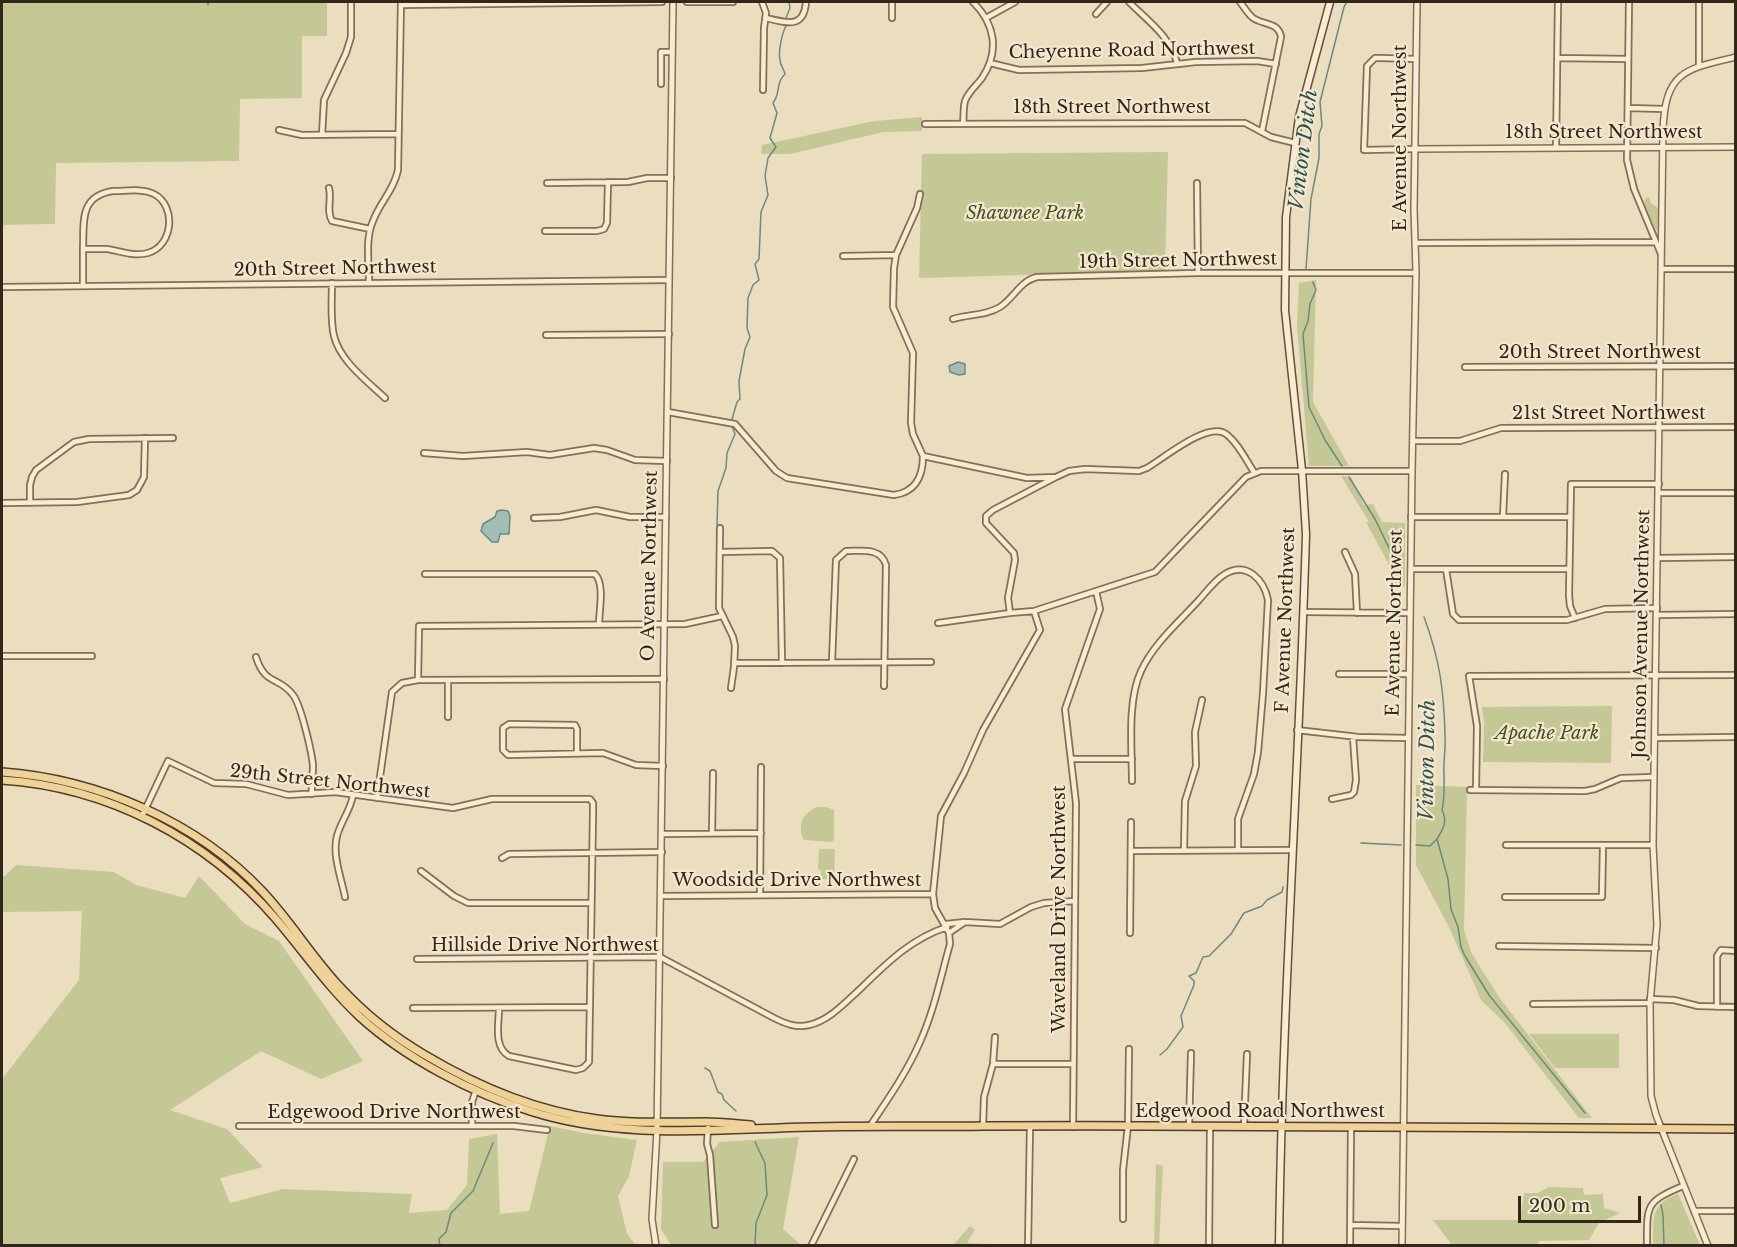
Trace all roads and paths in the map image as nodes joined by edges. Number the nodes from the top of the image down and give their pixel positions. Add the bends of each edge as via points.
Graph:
1 (351, 2) edge
2 (662, 2) edge
3 (673, 2) edge
4 (687, 2) edge
5 (733, 2) edge
6 (762, 2) edge
7 (806, 2) edge
8 (892, 2) edge
9 (973, 2) edge
10 (1015, 2) edge
11 (1107, 2) edge
12 (1128, 2) edge
13 (1240, 2) edge
14 (1330, 2) edge
15 (1417, 2) edge
16 (1558, 2) edge
17 (1629, 2) edge
18 (1699, 2) edge
19 (401, 3) edge
20 (1096, 14) dead end
21 (766, 18) junction
22 (892, 18) dead end
23 (986, 18) junction
24 (672, 52) junction
25 (1736, 57) edge
26 (1416, 58) junction
27 (1558, 58) junction
28 (1628, 59) junction
29 (990, 63) junction
30 (1177, 63) junction
31 (1276, 64) junction
32 (1699, 65) junction
33 (661, 84) dead end
34 (763, 90) dead end
35 (1628, 108) junction
36 (1664, 109) junction
37 (925, 124) dead end
38 (963, 124) junction
39 (279, 130) dead end
40 (1262, 131) junction
41 (398, 134) junction
42 (322, 135) junction
43 (1295, 143) junction
44 (1736, 147) edge
45 (1556, 148) junction
46 (1627, 148) junction
47 (1663, 148) junction
48 (1415, 149) junction
49 (671, 178) junction
50 (548, 183) dead end
51 (608, 183) junction
52 (1197, 183) dead end
53 (329, 188) dead end
54 (920, 194) dead end
55 (370, 230) junction
56 (545, 231) dead end
57 (1656, 242) junction
58 (1416, 243) junction
59 (83, 249) junction
60 (896, 255) junction
61 (843, 256) dead end
62 (1662, 256) junction
63 (1662, 269) junction
64 (1736, 269) edge
65 (1198, 273) junction
66 (1416, 273) junction
67 (1284, 274) junction
68 (669, 280) junction
69 (369, 282) junction
70 (332, 283) junction
71 (83, 285) junction
72 (2, 287) edge
73 (953, 319) dead end
74 (669, 334) junction
75 (546, 335) dead end
76 (1661, 366) junction
77 (1736, 366) edge
78 (1465, 367) dead end
79 (385, 398) dead end
80 (668, 412) junction
81 (1660, 427) junction
82 (1736, 427) edge
83 (145, 438) junction
84 (173, 438) dead end
85 (1413, 441) junction
86 (424, 453) dead end
87 (923, 456) junction
88 (667, 461) junction
89 (1302, 470) junction
90 (1412, 471) junction
91 (1254, 472) junction
92 (1505, 474) dead end
93 (1056, 477) junction
94 (1027, 478) junction
95 (1659, 484) junction
96 (1032, 491) junction
97 (1659, 492) junction
98 (1736, 493) edge
99 (2, 503) edge
100 (30, 503) junction
101 (666, 516) junction
102 (1503, 516) junction
103 (1570, 516) junction
104 (534, 518) dead end
105 (1412, 518) junction
106 (720, 528) dead end
107 (720, 552) junction
108 (1345, 552) dead end
109 (1736, 557) edge
110 (1658, 558) junction
111 (1411, 569) junction
112 (1446, 569) junction
113 (1569, 569) junction
114 (425, 574) dead end
115 (1096, 591) junction
116 (1658, 608) junction
117 (1034, 611) junction
118 (1303, 612) junction
119 (1010, 613) junction
120 (1357, 613) junction
121 (1410, 613) junction
122 (1736, 614) edge
123 (1657, 615) junction
124 (722, 616) junction
125 (1575, 618) junction
126 (938, 623) dead end
127 (599, 624) junction
128 (664, 624) junction
129 (2, 656) edge
130 (92, 656) dead end
131 (256, 657) dead end
132 (832, 662) junction
133 (885, 662) junction
134 (931, 662) dead end
135 (734, 663) junction
136 (782, 663) junction
137 (1339, 674) dead end
138 (1409, 674) junction
139 (1736, 675) edge
140 (1656, 676) junction
141 (664, 679) junction
142 (418, 680) junction
143 (448, 680) junction
144 (884, 686) dead end
145 (731, 688) dead end
146 (1202, 700) dead end
147 (448, 717) dead end
148 (1297, 730) junction
149 (1353, 736) junction
150 (1736, 737) edge
151 (1408, 738) junction
152 (1656, 738) junction
153 (577, 754) junction
154 (1071, 759) junction
155 (1132, 759) junction
156 (663, 766) junction
157 (760, 767) dead end
158 (2, 772) edge
159 (713, 773) dead end
160 (1654, 777) junction
161 (2, 780) edge
162 (1132, 781) dead end
163 (312, 794) junction
164 (353, 795) junction
165 (377, 798) junction
166 (1332, 799) dead end
167 (144, 812) junction
168 (1131, 822) dead end
169 (712, 833) junction
170 (761, 833) junction
171 (662, 834) junction
172 (1506, 845) dead end
173 (1653, 845) junction
174 (1603, 846) junction
175 (1238, 850) junction
176 (1291, 850) junction
177 (1131, 851) junction
178 (1184, 851) junction
179 (662, 852) junction
180 (592, 853) junction
181 (502, 858) dead end
182 (420, 871) dead end
183 (933, 894) junction
184 (760, 895) junction
185 (661, 896) junction
186 (345, 897) dead end
187 (1505, 897) dead end
188 (1075, 902) junction
189 (591, 903) junction
190 (965, 922) junction
191 (946, 926) junction
192 (949, 933) junction
193 (1130, 933) dead end
194 (1499, 946) dead end
195 (1656, 948) junction
196 (1736, 951) edge
197 (660, 957) junction
198 (591, 958) junction
199 (417, 959) dead end
200 (1650, 1001) junction
201 (1533, 1004) dead end
202 (590, 1007) junction
203 (1717, 1007) junction
204 (1736, 1007) edge
205 (413, 1008) dead end
206 (499, 1008) junction
207 (995, 1036) dead end
208 (1129, 1049) dead end
209 (1191, 1053) dead end
210 (1247, 1054) dead end
211 (993, 1064) junction
212 (1073, 1064) junction
213 (478, 1086) junction
214 (239, 1126) dead end
215 (471, 1126) junction
216 (708, 1126) junction
217 (983, 1126) junction
218 (1030, 1126) junction
219 (1128, 1126) junction
220 (1244, 1126) junction
221 (1281, 1126) junction
222 (657, 1127) junction
223 (1073, 1127) junction
224 (1189, 1127) junction
225 (1210, 1127) junction
226 (1351, 1127) junction
227 (869, 1128) junction
228 (1404, 1128) junction
229 (1661, 1129) junction
230 (1736, 1129) edge
231 (547, 1130) dead end
232 (854, 1159) dead end
233 (1683, 1186) junction
234 (1694, 1211) junction
235 (1736, 1211) edge
236 (1123, 1218) dead end
237 (715, 1225) dead end
238 (1350, 1225) junction
239 (1402, 1226) junction
240 (656, 1245) edge
241 (811, 1245) edge
242 (1028, 1245) edge
243 (1209, 1245) edge
244 (1279, 1245) edge
245 (1350, 1245) edge
246 (1402, 1245) edge
247 (1647, 1245) edge
248 (1708, 1245) edge

1 - 42 street via 351,37 324,100
2 - 19 street
3 - 24 street, O Avenue Northwest
4 - 5 street
6 - 21 street
7 - 21 street via 803,18 798,21
8 - 22 street
9 - 23 street
10 - 23 street
11 - 20 street
12 - 30 street via 1168,41
13 - 31 street via 1255,19 1281,32
14 - 43 main road, F Avenue Northwest
15 - 26 street, E Avenue Northwest
16 - 27 street
17 - 28 street
18 - 32 street
19 - 41 street
21 - 34 street
23 - 29 street via 994,52
24 - 33 street via 661,52
24 - 49 street, O Avenue Northwest
25 - 32 street, Johnson Avenue Northwest
26 - 48 street, E Avenue Northwest
26 - 48 street, 18th Street Northwest via 1375,58 1367,66 1364,150
27 - 28 street
27 - 45 street
28 - 35 street
29 - 30 street, Cheyenne Road Northwest via 1019,70 1142,68
29 - 38 street via 965,101
30 - 31 street, Cheyenne Road Northwest
31 - 40 street
32 - 36 street, Johnson Avenue Northwest via 1674,82
35 - 36 street
35 - 46 street
36 - 47 street, Johnson Avenue Northwest
37 - 38 street, 18th Street Northwest
38 - 40 street, 18th Street Northwest via 1245,123
39 - 42 street via 295,135
40 - 43 street, 18th Street Northwest
41 - 42 street
41 - 55 street via 396,180
43 - 67 main road, F Avenue Northwest
44 - 47 street, 18th Street Northwest
45 - 46 street, 18th Street Northwest
45 - 48 street, 18th Street Northwest
46 - 47 street, 18th Street Northwest
46 - 57 street via 1634,189
47 - 62 street, Johnson Avenue Northwest
48 - 58 street, E Avenue Northwest
49 - 51 street
49 - 68 street, O Avenue Northwest
50 - 51 street
51 - 56 street via 604,229
52 - 65 street
53 - 55 street via 328,213 332,221
54 - 60 street
55 - 69 street
57 - 58 street
57 - 62 street
58 - 66 street, E Avenue Northwest
59 - 59 street via 129,254 153,251 167,235 166,207 147,191 97,195 85,211
59 - 71 street
60 - 61 street
60 - 87 street via 893,307 913,353 911,423
62 - 63 street, Johnson Avenue Northwest
63 - 64 street
63 - 76 street, Johnson Avenue Northwest
65 - 67 street, 19th Street Northwest
65 - 73 street, 19th Street Northwest via 1037,277 1027,280 999,308
66 - 67 street, 19th Street Northwest
66 - 85 street, E Avenue Northwest
67 - 89 main road, F Avenue Northwest via 1287,347
68 - 69 street, 20th Street Northwest
68 - 74 street, O Avenue Northwest
69 - 70 street, 20th Street Northwest
70 - 71 street, 20th Street Northwest
70 - 79 street via 337,346
71 - 72 street, 20th Street Northwest
74 - 75 street
74 - 80 street, O Avenue Northwest
76 - 77 street, 20th Street Northwest
76 - 78 street, 20th Street Northwest
76 - 81 street, Johnson Avenue Northwest
80 - 87 street via 735,424 776,471 787,478 903,494 917,483
80 - 88 street, O Avenue Northwest
81 - 82 street, 21st Street Northwest
81 - 85 street, 21st Street Northwest via 1501,428 1460,441
81 - 95 street, Johnson Avenue Northwest
83 - 84 street
83 - 100 street via 74,442 36,470 30,485
83 - 100 street via 144,477 129,495 84,502
85 - 90 street, E Avenue Northwest
86 - 88 street via 550,455 594,448 635,460
87 - 94 street
88 - 101 street, O Avenue Northwest
89 - 90 street
89 - 91 street
89 - 118 main road, F Avenue Northwest via 1306,534
90 - 105 street, E Avenue Northwest
91 - 93 street via 1233,441 1214,431 1139,471 1085,469
91 - 115 street via 1155,572
92 - 102 street
93 - 94 street
93 - 96 street
94 - 96 street
95 - 97 street, Johnson Avenue Northwest
95 - 103 street via 1571,484
96 - 119 street via 988,513 985,520 1014,553
97 - 98 street
97 - 110 street, Johnson Avenue Northwest
99 - 100 street
101 - 104 street via 630,517 596,510
101 - 128 street, O Avenue Northwest
102 - 103 street
102 - 105 street
103 - 113 street
105 - 111 street, E Avenue Northwest
106 - 107 street
107 - 124 street
107 - 136 street via 775,553 780,558
108 - 120 street via 1355,574
109 - 110 street
110 - 116 street, Johnson Avenue Northwest
111 - 112 street
111 - 121 street, E Avenue Northwest
112 - 113 street
112 - 125 street via 1453,614 1459,620
113 - 125 street via 1570,606
114 - 127 street via 595,574 600,585
115 - 117 street
115 - 154 street, Waveland Drive Northwest via 1100,609 1065,709
116 - 123 street, Johnson Avenue Northwest
116 - 125 street via 1605,609
117 - 119 street
117 - 183 street via 1040,630 943,808
118 - 120 street
118 - 148 main road, F Avenue Northwest
119 - 126 street
120 - 121 street
121 - 138 street, E Avenue Northwest
122 - 123 street
123 - 140 street, Johnson Avenue Northwest
124 - 128 street
124 - 135 street via 733,637
127 - 128 street
127 - 142 street via 419,626
128 - 141 street, O Avenue Northwest
129 - 130 street
131 - 163 street via 265,675 292,693 297,702 312,760
132 - 133 street
132 - 133 street via 836,560 846,551 861,551 875,552 886,565
132 - 136 street
133 - 134 street
133 - 144 street
135 - 136 street
135 - 145 street
137 - 138 street
138 - 151 street, E Avenue Northwest
139 - 140 street
140 - 152 street, Johnson Avenue Northwest
140 - 160 street via 1469,676 1477,726 1473,790 1585,791 1621,778
141 - 143 street
141 - 156 street, O Avenue Northwest
142 - 143 street
142 - 165 street via 402,683 392,692
143 - 147 street
146 - 178 street via 1196,724 1196,766 1185,801
148 - 149 street
148 - 176 main road, F Avenue Northwest
149 - 151 street
149 - 166 street via 1354,792
150 - 152 street
151 - 228 street, E Avenue Northwest
152 - 160 street, Johnson Avenue Northwest
153 - 153 street via 506,754 503,728 509,724 575,725
153 - 156 street via 603,753 636,765
154 - 155 street
154 - 188 street, Waveland Drive Northwest via 1077,803
155 - 162 street
155 - 175 street via 1135,687 1148,658 1218,579 1235,570 1254,574 1266,589 1268,600 1263,693 1254,774 1238,819
156 - 171 street, O Avenue Northwest
157 - 170 street
158 - 167 main road, Edgewood Road Northwest via 94,789
159 - 169 street
160 - 173 street, Johnson Avenue Northwest
161 - 167 main road, Edgewood Road Northwest via 40,784
163 - 164 street, 29th Street Northwest
163 - 167 street, 29th Street Northwest via 288,795 246,784 214,783 168,761
164 - 165 street, 29th Street Northwest
164 - 186 street via 335,848
165 - 180 street, 29th Street Northwest via 453,808 492,799 590,799
167 - 213 main road, Edgewood Road Northwest via 239,880 278,921 335,993 374,1029 420,1061
168 - 177 street
169 - 170 street
169 - 171 street
170 - 184 street
171 - 179 street, O Avenue Northwest
172 - 174 street
173 - 174 street
173 - 195 street, Johnson Avenue Northwest
174 - 187 street via 1602,897
175 - 176 street
175 - 178 street
176 - 221 main road, F Avenue Northwest
177 - 178 street
177 - 193 street
179 - 180 street
179 - 185 street, O Avenue Northwest
180 - 181 street via 509,854
180 - 189 street
182 - 189 street via 468,903
183 - 184 street, Woodside Drive Northwest
183 - 191 street via 935,908
184 - 185 street, Woodside Drive Northwest
185 - 197 street, O Avenue Northwest
188 - 190 street, Hillside Drive Northwest via 1044,903 1000,924
188 - 212 street, Waveland Drive Northwest
189 - 198 street
190 - 191 street, Hillside Drive Northwest
190 - 192 street
191 - 192 street
191 - 197 street, Hillside Drive Northwest via 897,954 826,1018 811,1025 789,1025
192 - 227 street via 950,944 920,1042
194 - 195 street
195 - 200 street, Johnson Avenue Northwest
196 - 203 street via 1721,950 1717,956
197 - 198 street, Hillside Drive Northwest
197 - 222 street, O Avenue Northwest
198 - 199 street, Hillside Drive Northwest
198 - 202 street
200 - 201 street
200 - 203 street via 1674,1000
200 - 229 street, Johnson Avenue Northwest via 1650,1087
202 - 206 street
202 - 206 street via 590,1058 583,1068 576,1070 503,1052 499,1042
203 - 204 street
205 - 206 street
207 - 211 street
208 - 219 street
209 - 224 street
210 - 220 street
211 - 212 street
211 - 217 street via 984,1097
212 - 223 street, Waveland Drive Northwest
213 - 215 street via 472,1102
213 - 222 main road, Edgewood Road Northwest via 529,1111 562,1120 596,1127
214 - 215 street, Edgewood Drive Northwest
215 - 231 street, Edgewood Drive Northwest
216 - 222 main road, Edgewood Road Northwest
216 - 227 main road, Edgewood Road Northwest
216 - 237 street
217 - 218 main road, Edgewood Road Northwest
217 - 227 main road, Edgewood Road Northwest
218 - 223 main road, Edgewood Road Northwest
218 - 242 street
219 - 223 main road, Edgewood Road Northwest
219 - 224 main road, Edgewood Road Northwest
219 - 236 street
220 - 221 main road, Edgewood Road Northwest
220 - 225 main road, Edgewood Road Northwest
221 - 226 main road, Edgewood Road Northwest
221 - 244 main road, F Avenue Northwest
222 - 240 street, O Avenue Northwest via 652,1219
224 - 225 main road, Edgewood Road Northwest
225 - 243 street
226 - 228 main road, Edgewood Road Northwest
226 - 238 street
228 - 229 main road, Edgewood Road Northwest
228 - 239 street, E Avenue Northwest
229 - 230 main road, Edgewood Road Northwest
229 - 233 street, Johnson Avenue Northwest
232 - 241 street
233 - 234 street, Johnson Avenue Northwest
233 - 247 street via 1660,1196 1652,1205 1647,1220
234 - 235 street
234 - 248 street, Johnson Avenue Northwest
238 - 239 street
238 - 245 street
239 - 246 street, E Avenue Northwest

